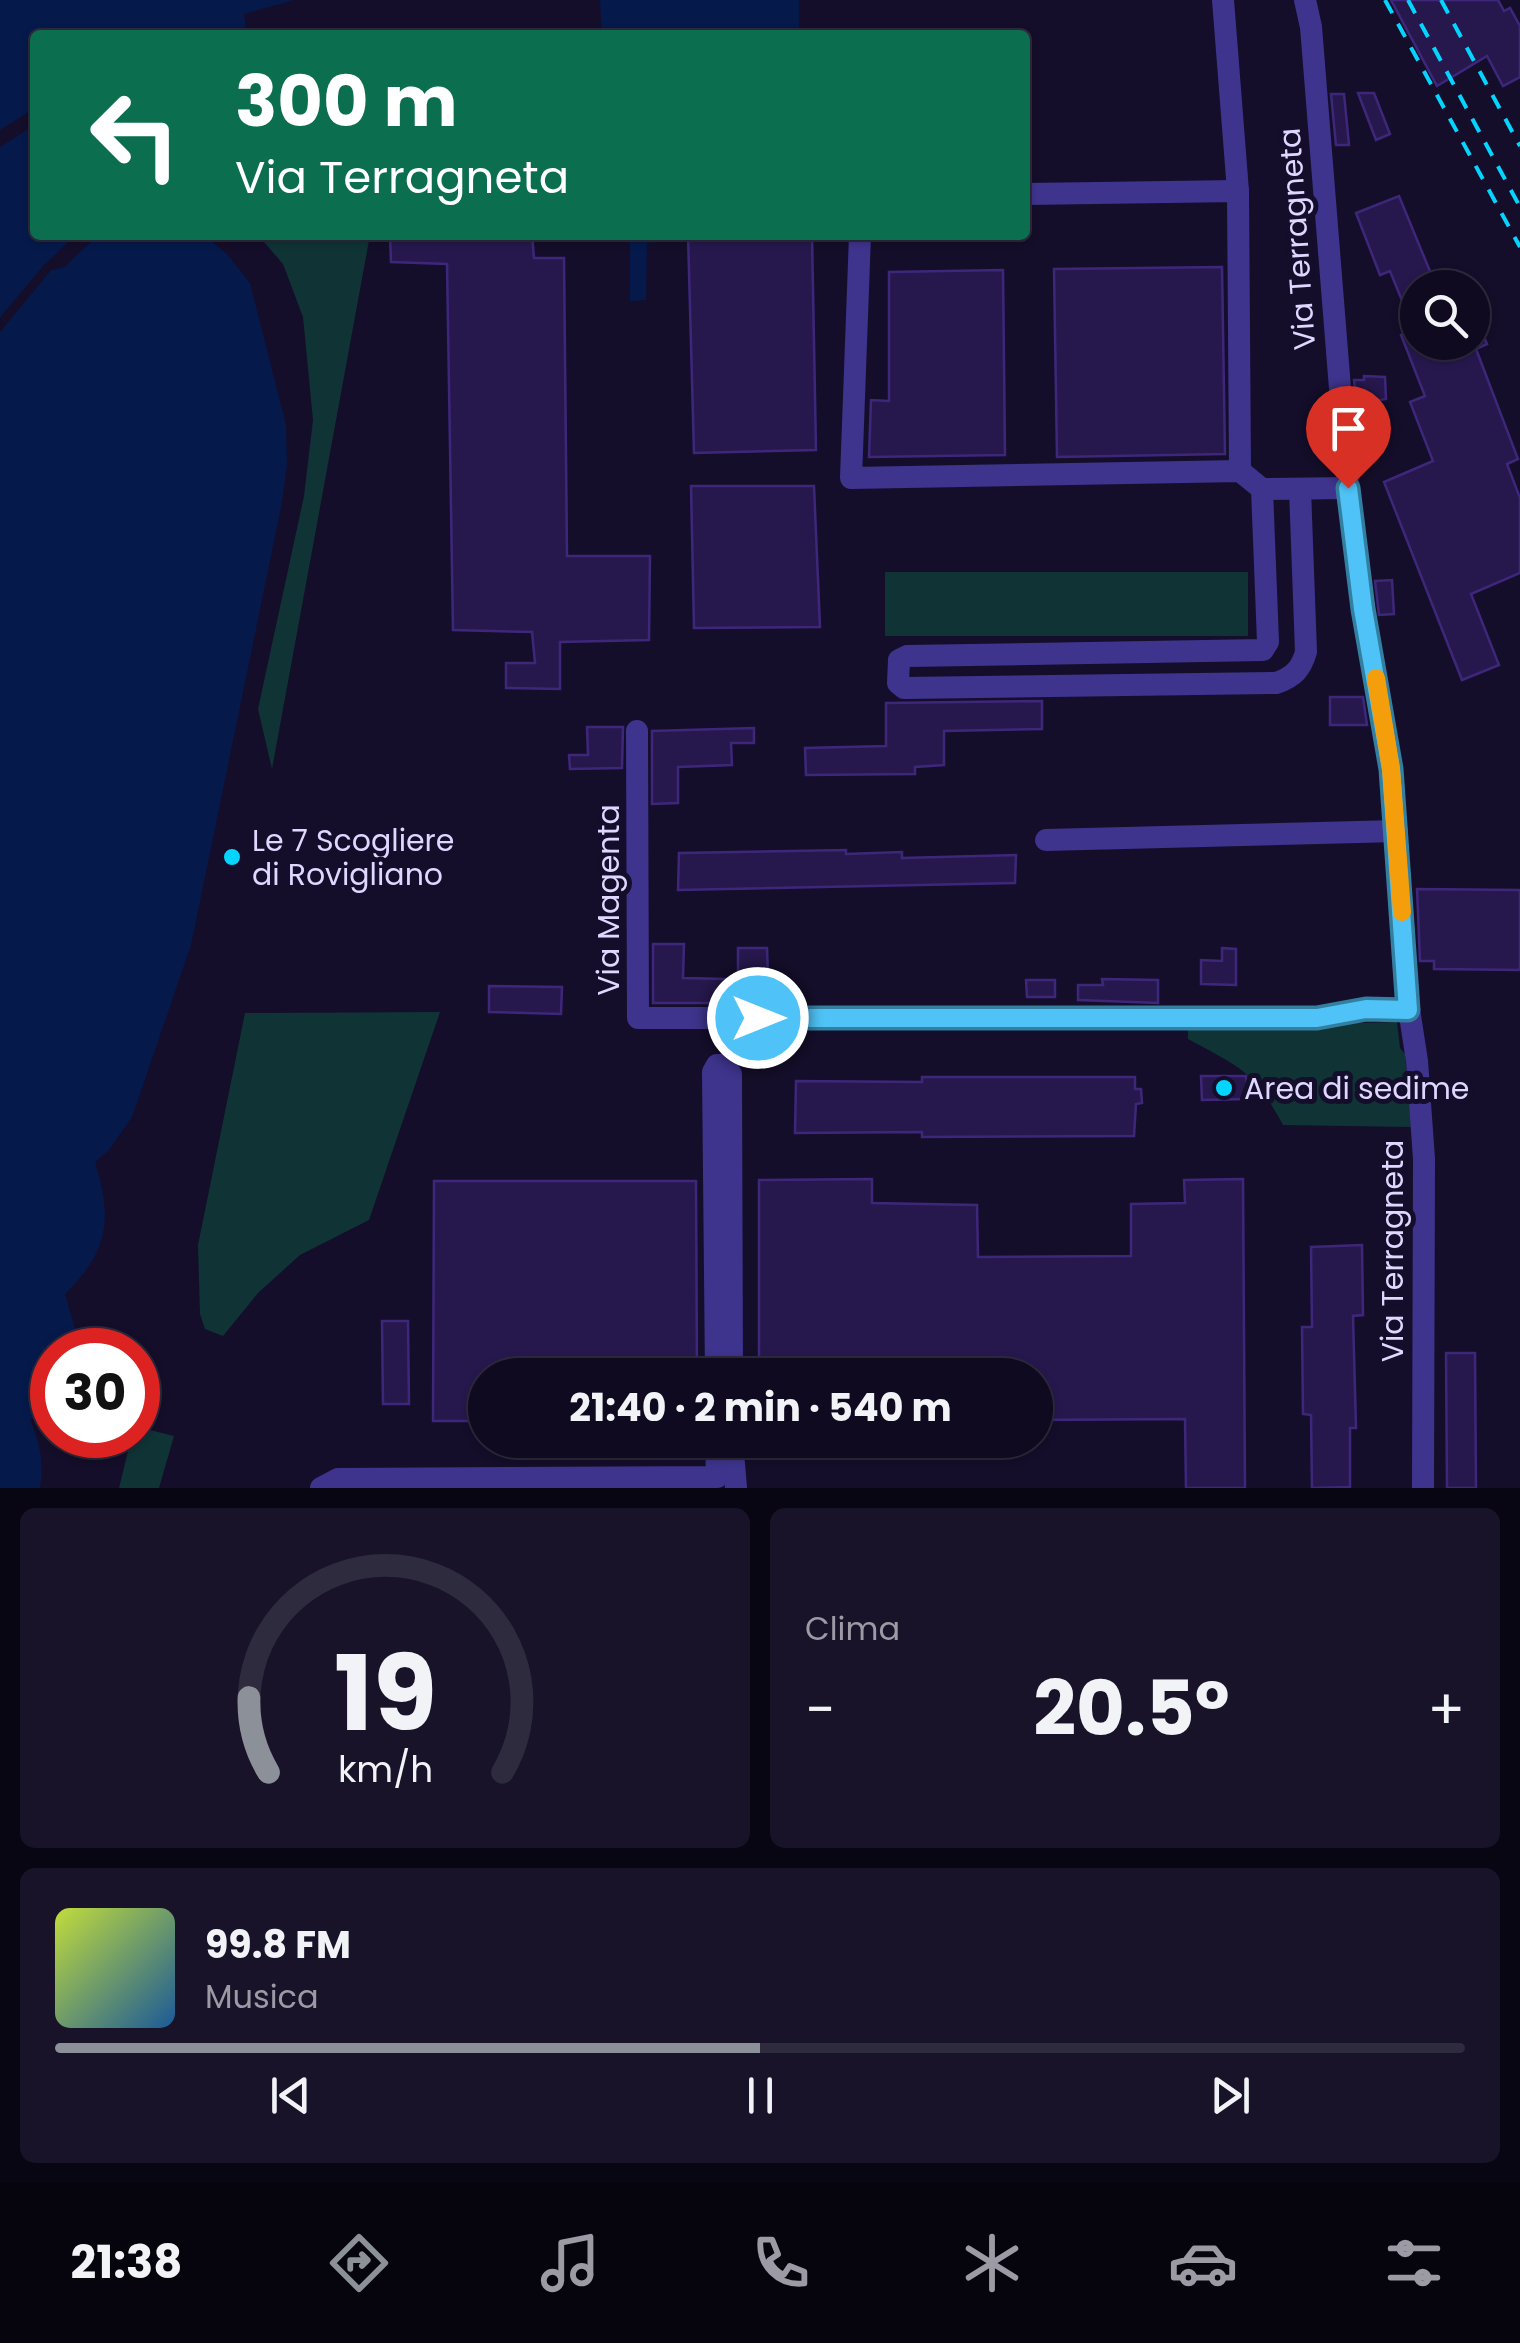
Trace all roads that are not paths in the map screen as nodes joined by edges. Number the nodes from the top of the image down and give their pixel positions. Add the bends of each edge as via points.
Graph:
1 (1223, 0) edge
2 (1305, 0) edge
3 (1238, 191) junction
4 (1030, 194) edge
5 (860, 240) edge
6 (1240, 471) junction
7 (1348, 488) junction
8 (1262, 490) junction
9 (1300, 490) junction
10 (637, 731) dead end
11 (1397, 831) junction
12 (1046, 840) dead end
13 (1408, 1010) junction
14 (716, 1358) edge
15 (732, 1358) edge
16 (716, 1458) edge
17 (734, 1458) edge
18 (321, 1488) edge
19 (736, 1488) edge
20 (1423, 1488) edge

1 - 3 street
2 - 7 street, Via Terragneta
3 - 4 street
3 - 6 street
5 - 6 street via 851,478
6 - 8 street
7 - 9 street
7 - 11 street, Via Terragneta
8 - 9 street
8 - 9 street via 1268,642 1262,650 907,656 900,660 898,683 943,688 1290,678 1306,652
10 - 13 street, Via Magenta via 638,1018 1317,1018
11 - 12 street
11 - 13 street, Via Terragneta
13 - 20 street, Via Terragneta via 1424,1159
14 - 15 street via 713,1072 725,1064 731,1074
16 - 18 street via 717,1477 338,1478
17 - 19 street

